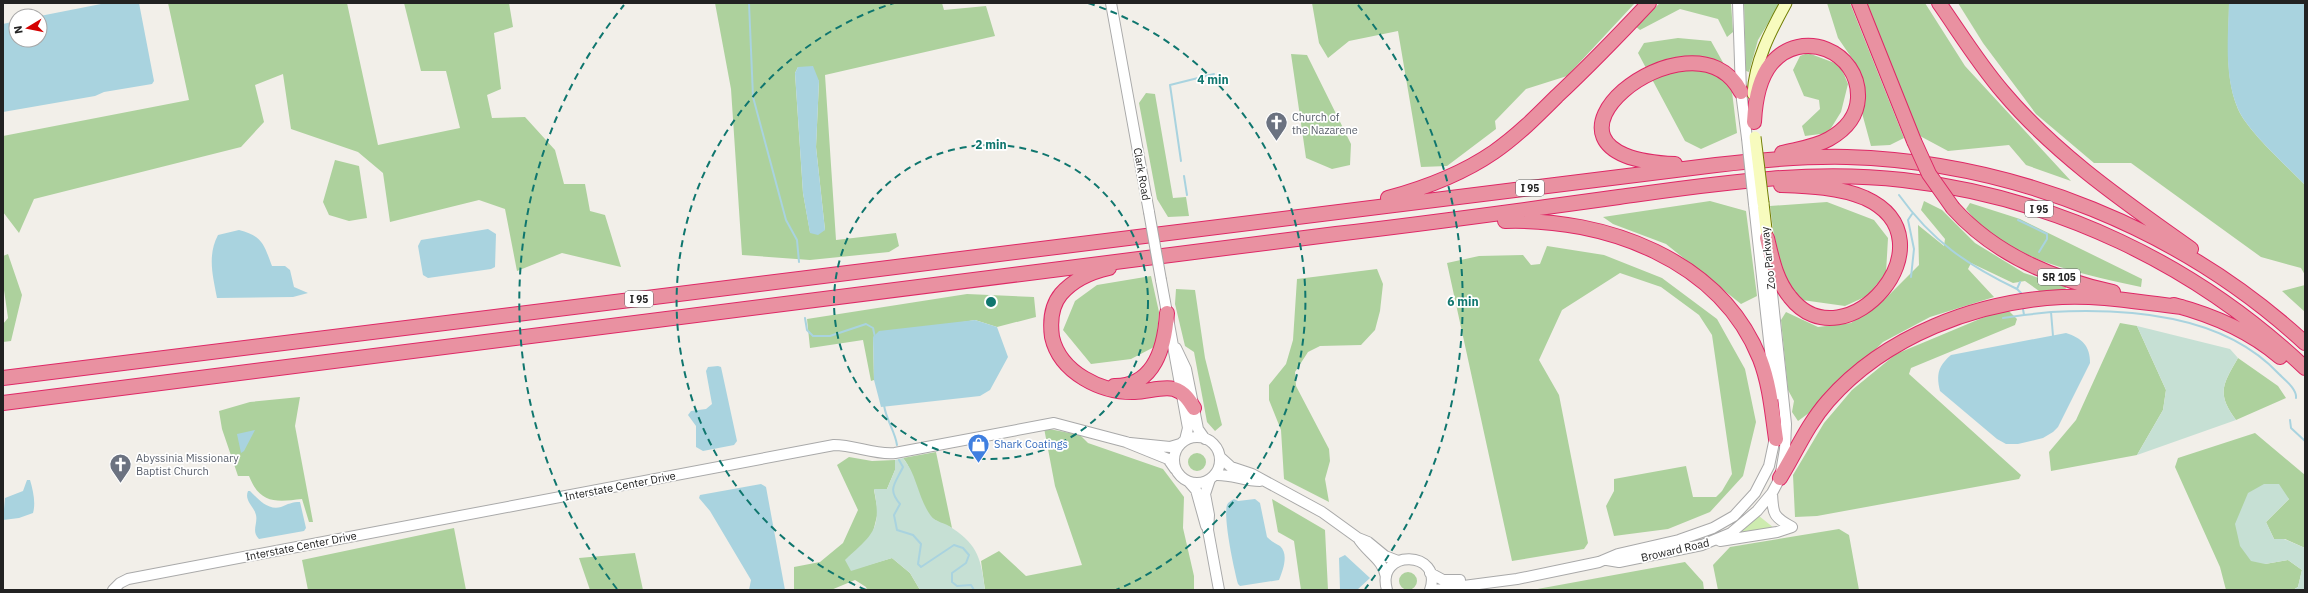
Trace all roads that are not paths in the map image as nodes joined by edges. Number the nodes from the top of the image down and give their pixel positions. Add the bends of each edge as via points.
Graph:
1 (1111, 3) edge
2 (1649, 3) edge
3 (1738, 3) edge
4 (1786, 3) edge
5 (1859, 3) edge
6 (1939, 3) edge
7 (1727, 52) dead end
8 (1604, 92) dead end
9 (1741, 92) junction
10 (1754, 122) junction
11 (1751, 137) junction
12 (1748, 162) junction
13 (1716, 165) junction
14 (1731, 182) junction
15 (1758, 203) junction
16 (1344, 211) junction
17 (1461, 219) junction
18 (1767, 238) junction
19 (1143, 257) junction
20 (2250, 298) junction
21 (2182, 308) junction
22 (1167, 313) junction
23 (2305, 343) edge
24 (1174, 344) junction
25 (2305, 368) edge
26 (2305, 376) edge
27 (3, 378) edge
28 (1091, 382) junction
29 (1181, 393) junction
30 (3, 403) edge
31 (1194, 408) junction
32 (1205, 439) junction
33 (1776, 439) junction
34 (1126, 442) junction
35 (1183, 442) junction
36 (1220, 457) junction
37 (1175, 469) junction
38 (1213, 477) junction
39 (1780, 478) junction
40 (1260, 481) junction
41 (1189, 482) junction
42 (1772, 493) junction
43 (1748, 502) joint
44 (1758, 511) joint
45 (1208, 530) junction
46 (1358, 538) junction
47 (1712, 542) junction
48 (1607, 560) junction
49 (1398, 561) junction
50 (1430, 573) junction
51 (1471, 584) junction
52 (1386, 585) edge
53 (114, 589) edge
54 (1219, 590) edge
55 (1431, 590) edge

1 - 22 street, Clark Road, bridge
2 - 16 highway via 1526,127 1492,153 1425,187
3 - 9 street, Zoo Parkway
4 - 10 main road, Zoo Parkway via 1765,43 1758,65 1753,88
5 - 21 highway, SR 105, bridge via 1929,174 1953,208 1990,242 2032,266 2089,287
6 - 20 highway via 1988,74 2036,129 2101,184 2214,265
7 - 9 highway
8 - 13 highway via 1601,103 1603,121 1610,136 1623,151 1652,162
9 - 11 street, Zoo Parkway
10 - 11 main road, Zoo Parkway
10 - 12 highway via 1757,96 1764,75 1773,62 1789,50 1807,46 1827,48 1842,58 1853,73 1858,89 1858,105 1847,125 1840,131 1818,143
11 - 15 main road, Zoo Parkway, bridge
12 - 13 highway, I 95
12 - 20 highway, I 95 via 1823,157 1884,160 1955,169 2013,182 2071,201 2127,224 2190,257
13 - 16 highway, I 95
14 - 17 highway, I 95
14 - 18 highway via 1828,188 1866,199 1892,222 1899,240 1900,257 1889,284 1871,302 1844,316 1821,317 1796,304 1783,288
14 - 25 highway, I 95 via 1815,176 1898,179 1980,193 2044,211 2115,239 2179,272 2239,312
15 - 18 main road, Zoo Parkway
15 - 33 street, Zoo Parkway via 1776,402
16 - 27 highway, I 95
17 - 19 highway, I 95
17 - 33 highway via 1553,221 1596,229 1640,244 1691,274 1713,291 1732,311 1754,346 1766,377
18 - 39 street, Zoo Parkway via 1786,424
19 - 28 highway via 1079,279 1064,290 1055,303 1051,320 1056,348 1069,366
19 - 30 highway, I 95
20 - 23 highway, I 95
21 - 26 highway, SR 105 via 2242,332 2272,350
21 - 39 highway via 2088,297 2056,298 1996,306 1934,326 1887,351 1837,391 1806,430
22 - 24 street, Clark Road
22 - 28 highway via 1163,345 1150,371 1131,383 1119,386
24 - 29 street, Clark Road
24 - 31 street, Clark Road via 1186,369
28 - 29 highway via 1110,391 1136,392 1168,388
29 - 31 highway
29 - 35 street, Clark Road via 1188,428
31 - 32 street, Clark Road via 1198,429
32 - 35 street via 1198,437
32 - 36 street via 1215,446
33 - 43 street, Zoo Parkway via 1764,479
34 - 35 street, Interstate Center Drive via 1170,447
34 - 37 street, Interstate Center Drive via 1168,459
34 - 53 street, Interstate Center Drive via 1054,423 895,453 879,453 834,445 128,579
35 - 37 street via 1174,456
36 - 38 street via 1218,469
36 - 40 street via 1231,467 1252,474
37 - 41 street
38 - 40 street via 1229,475 1248,481
38 - 41 street via 1197,484
38 - 45 street via 1205,494 1209,515
39 - 42 street, Zoo Parkway
40 - 46 street via 1322,512
41 - 45 street via 1196,490
42 - 44 street, Zoo Parkway
42 - 47 street via 1772,508 1776,517 1792,527 1777,532
43 - 48 street, Broward Road via 1726,521 1700,534 1618,554
44 - 47 street, Broward Road via 1731,533
45 - 54 street
46 - 49 street via 1368,542 1385,556
46 - 52 street via 1365,549 1381,562
47 - 48 street, Broward Road via 1619,562
48 - 51 street, Broward Road via 1517,579
49 - 50 street via 1410,558 1422,562
49 - 52 street via 1392,565
50 - 51 street, Broward Road via 1443,580 1464,580
50 - 55 street
51 - 55 street, Broward Road via 1465,587 1442,587

